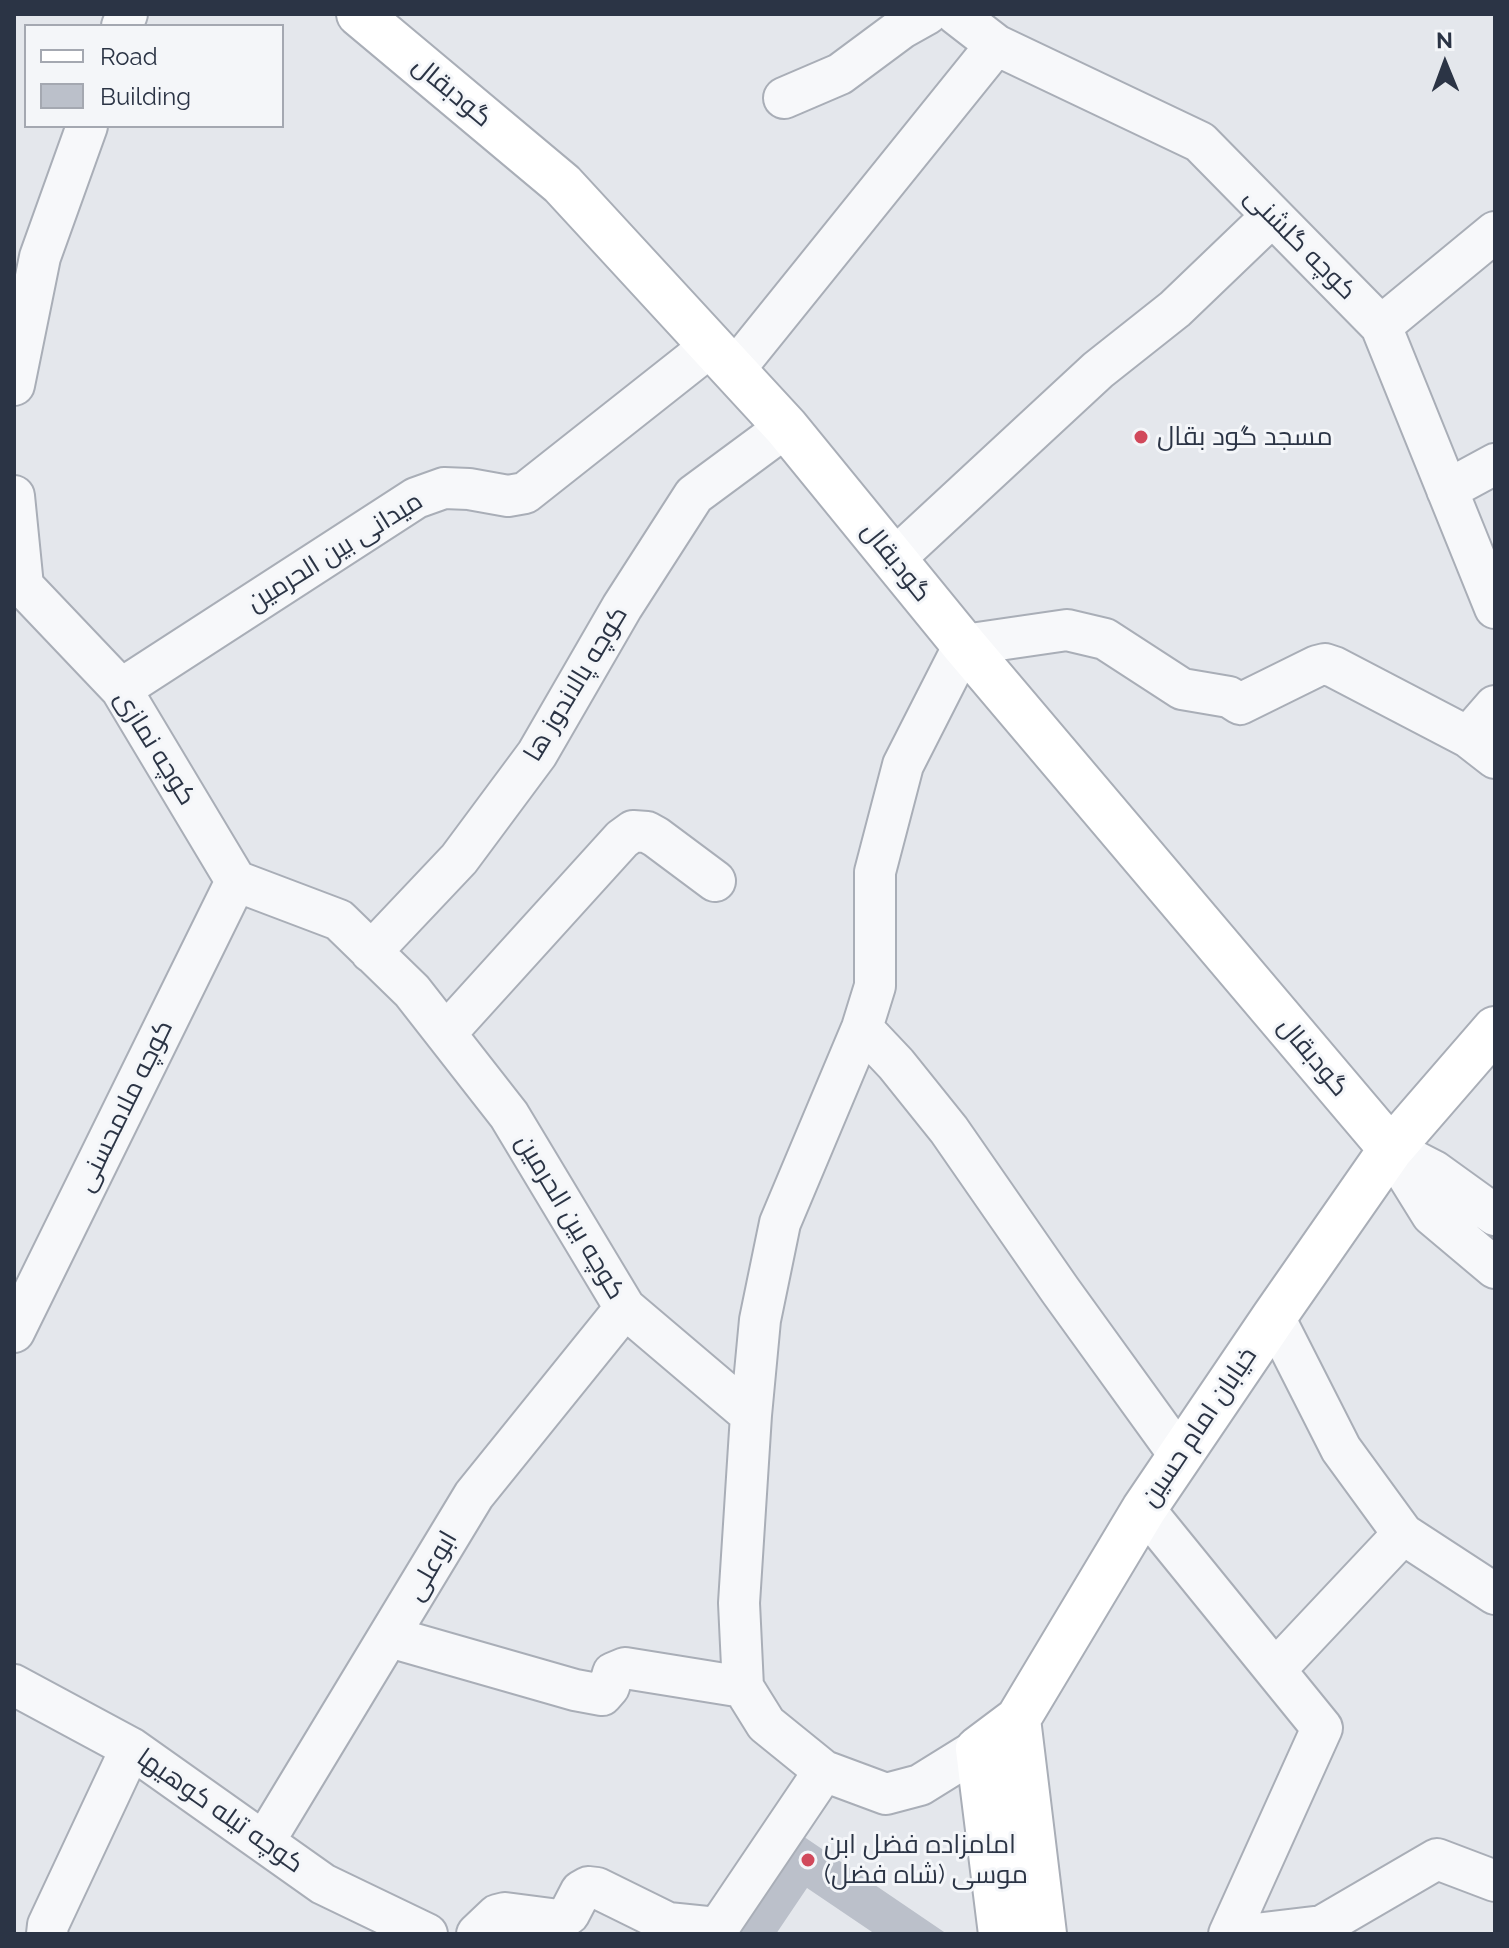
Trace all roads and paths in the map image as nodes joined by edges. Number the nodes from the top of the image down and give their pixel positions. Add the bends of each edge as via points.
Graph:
1 (359, 14) edge
2 (927, 14) edge
3 (956, 14) edge
4 (996, 45) junction
5 (784, 98) dead end
6 (86, 128) edge
7 (1272, 216) junction
8 (1495, 232) edge
9 (1381, 326) junction
10 (722, 358) junction
11 (14, 385) edge
12 (786, 427) junction
13 (1495, 464) edge
14 (1447, 490) junction
15 (14, 496) edge
16 (894, 559) junction
17 (18, 591) edge
18 (1495, 608) edge
19 (964, 645) junction
20 (121, 689) junction
21 (1495, 706) edge
22 (1482, 748) edge
23 (236, 881) junction
24 (715, 881) dead end
25 (371, 952) junction
26 (862, 1028) junction
27 (1495, 1029) edge
28 (446, 1033) junction
29 (1391, 1149) junction
30 (1495, 1215) edge
31 (1495, 1268) edge
32 (625, 1308) junction
33 (1274, 1317) junction
34 (14, 1332) edge
35 (751, 1415) junction
36 (1180, 1456) junction
37 (1144, 1509) junction
38 (1403, 1534) junction
39 (1495, 1594) edge
40 (390, 1637) junction
41 (1275, 1670) junction
42 (14, 1685) edge
43 (743, 1687) junction
44 (1018, 1719) junction
45 (131, 1748) junction
46 (978, 1749) junction
47 (824, 1771) junction
48 (264, 1842) junction
49 (1495, 1881) edge
50 (716, 1931) edge
51 (47, 1934) edge
52 (427, 1934) edge
53 (477, 1934) edge
54 (1001, 1934) edge
55 (1044, 1934) edge
56 (1229, 1934) edge
57 (1255, 1934) edge

1 - 10 street, گودبقال via 562,184
2 - 5 street via 840,74
3 - 4 street, کوچه گلشنی
4 - 7 street, کوچه گلشنی via 1200,142
4 - 10 street, میدانی بین الحرمین
6 - 11 street via 40,257
7 - 9 street, کوچه گلشنی
7 - 16 street
8 - 9 street
9 - 14 street, کوچه گلشنی
10 - 12 street, گودبقال
10 - 20 street, میدانی بین الحرمین via 525,493 508,496 444,488 416,498
12 - 16 street, گودبقال
12 - 25 street, کوچه پالاندوز ها via 694,495 537,754 459,859
13 - 14 street
14 - 18 street, کوچه گلشنی
15 - 17 street, کوچه نمازی
16 - 19 street, گودبقال
17 - 20 street, کوچه نمازی
19 - 22 street via 1067,630 1105,639 1182,689 1229,697 1240,704 1325,664
19 - 26 street via 903,765 889,817 875,872 875,986
19 - 29 street, گودبقال
20 - 23 street, کوچه نمازی
21 - 22 street
23 - 25 street, کوچه بین الحرمین via 339,920
23 - 34 street, کوچه ملامحسنی
24 - 28 street via 656,837 633,831
25 - 28 street, کوچه بین الحرمین
26 - 35 street via 780,1223 760,1320
26 - 36 street via 949,1130
27 - 29 street, خیابان امام حسین
28 - 32 street, کوچه بین الحرمین via 509,1115
29 - 30 street via 1434,1171
29 - 31 street via 1432,1215
29 - 33 street, خیابان امام حسین
32 - 35 street, کوچه بین الحرمین
32 - 40 street, ابوعلی via 474,1495
33 - 36 street, خیابان امام حسین
33 - 38 street via 1341,1449
35 - 43 street via 739,1603
36 - 37 street, خیابان امام حسین
37 - 41 street
37 - 44 street, خیابان امام حسین
38 - 39 street
38 - 41 street
40 - 43 street via 602,1695 613,1673 625,1668
40 - 48 street, ابوعلی
41 - 56 street via 1322,1728
42 - 45 street, کوچه تیله کوهیها
43 - 47 street via 766,1724
44 - 46 street, خیابان امام حسین
44 - 55 street
45 - 48 street, کوچه تیله کوهیها
45 - 51 street
46 - 47 street, خیابان امام حسین via 920,1785 886,1794
46 - 54 street
47 - 50 street
48 - 52 street, کوچه تیله کوهیها via 323,1884
49 - 57 street via 1437,1859 1322,1926
50 - 53 street via 668,1923 588,1887 559,1920 505,1913

